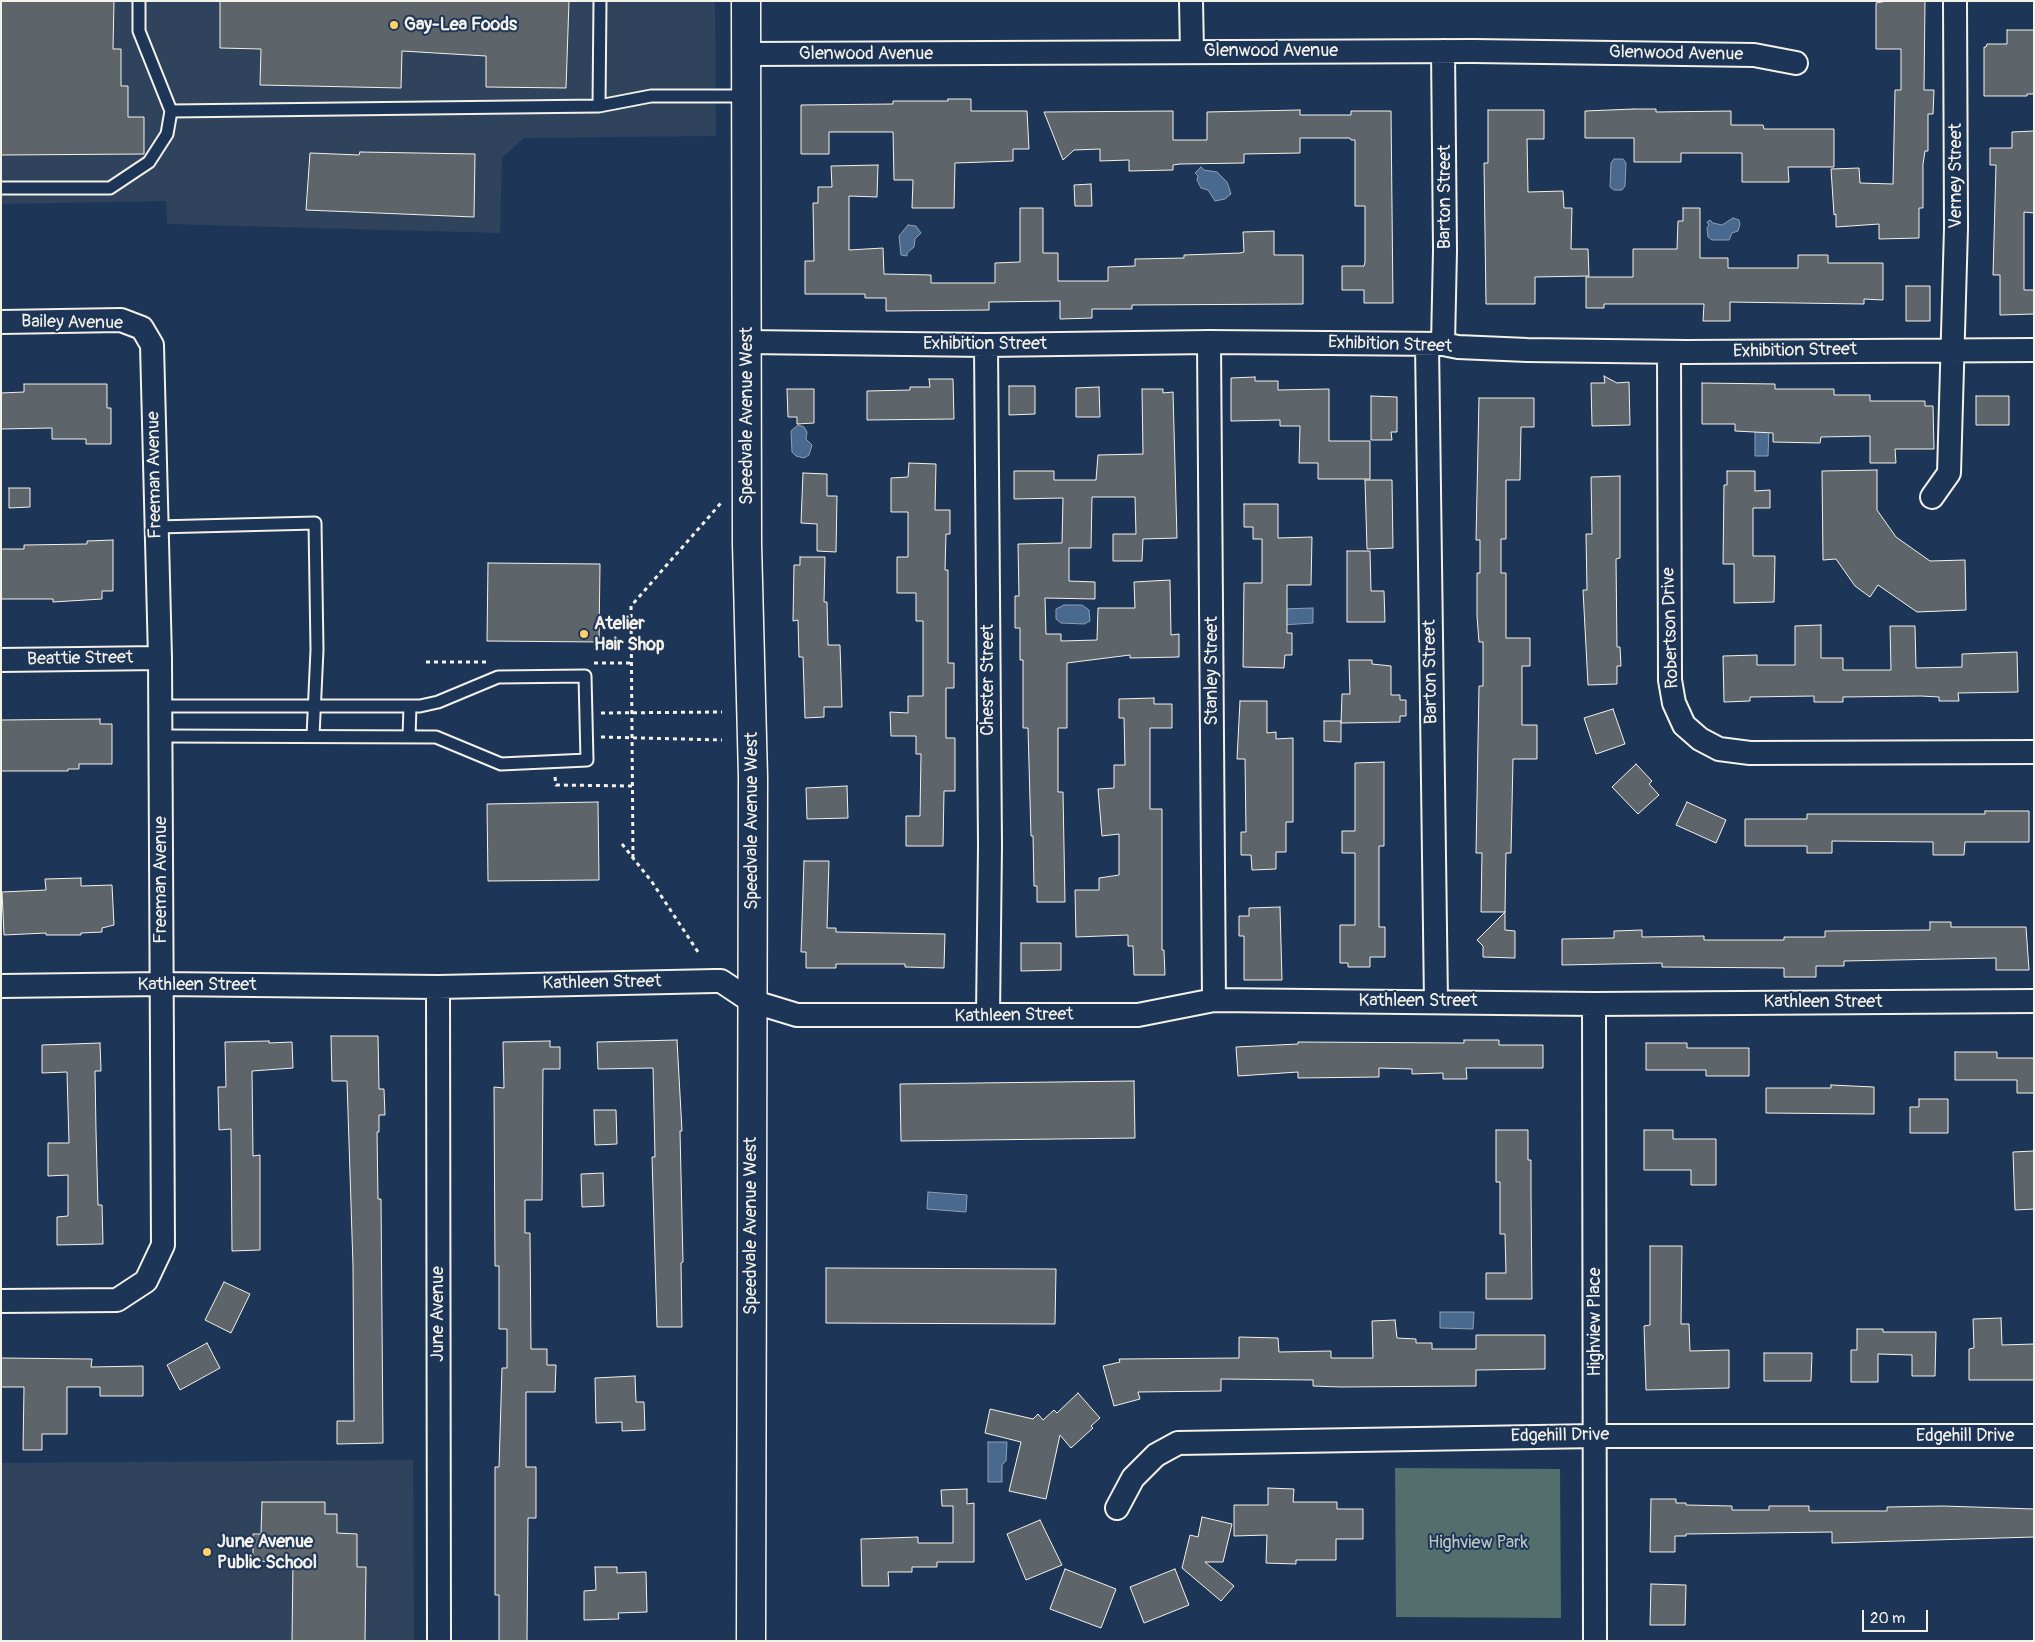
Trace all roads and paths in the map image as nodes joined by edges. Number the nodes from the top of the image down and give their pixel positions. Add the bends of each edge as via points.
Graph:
1 (139, 1) edge
2 (600, 1) edge
3 (746, 1) edge
4 (1190, 1) edge
5 (1955, 1) edge
6 (1443, 51) junction
7 (1192, 52) junction
8 (746, 54) junction
9 (1796, 63) dead end
10 (747, 96) junction
11 (599, 106) junction
12 (171, 111) junction
13 (1, 188) edge
14 (1, 322) edge
15 (142, 328) joint
16 (747, 342) junction
17 (1209, 342) junction
18 (1434, 344) junction
19 (986, 345) junction
20 (1952, 350) junction
21 (2034, 350) edge
22 (1669, 352) junction
23 (1932, 496) dead end
24 (722, 502) dead end
25 (156, 527) junction
26 (160, 658) junction
27 (1, 660) edge
28 (314, 705) junction
29 (160, 706) junction
30 (410, 706) junction
31 (722, 712) dead end
32 (585, 714) junction
33 (632, 714) junction
34 (160, 736) junction
35 (313, 736) junction
36 (586, 736) junction
37 (409, 737) junction
38 (632, 738) junction
39 (722, 740) dead end
40 (2034, 752) edge
41 (553, 762) junction
42 (633, 786) junction
43 (622, 844) dead end
44 (633, 858) junction
45 (700, 955) dead end
46 (162, 984) junction
47 (1, 986) edge
48 (438, 986) junction
49 (1214, 1000) junction
50 (1436, 1001) junction
51 (2034, 1001) edge
52 (751, 1002) junction
53 (1594, 1004) junction
54 (988, 1015) junction
55 (1, 1301) edge
56 (1596, 1436) junction
57 (2034, 1436) edge
58 (1117, 1508) dead end
59 (439, 1641) edge
60 (751, 1641) edge
61 (1596, 1641) edge

1 - 12 lane via 139,31
2 - 11 lane
3 - 8 main road, Speedvale Avenue West
4 - 7 street
5 - 20 street, Verney Street via 1956,228
6 - 7 street, Glenwood Avenue
6 - 9 street, Glenwood Avenue via 1754,54
6 - 18 street, Barton Street via 1445,250
7 - 8 street, Glenwood Avenue
8 - 10 main road, Speedvale Avenue West
10 - 11 lane via 651,96
10 - 16 main road, Speedvale Avenue West
11 - 12 lane
12 - 13 lane via 167,134 149,162 110,188
14 - 15 street, Bailey Avenue via 121,320
15 - 25 street, Freeman Avenue via 152,345
16 - 19 street, Exhibition Street
16 - 52 main road, Speedvale Avenue West via 747,544 753,777
17 - 18 street, Exhibition Street
17 - 19 street, Exhibition Street
17 - 49 street, Stanley Street
18 - 22 street, Exhibition Street via 1527,350
18 - 50 street, Barton Street
19 - 54 street, Chester Street via 990,846
20 - 21 street, Exhibition Street
20 - 22 street, Exhibition Street
20 - 23 street, Verney Street via 1950,473
22 - 40 street, Robertson Drive via 1670,680 1674,703 1684,725 1719,749 1750,753
24 - 33 path via 631,606
25 - 26 street, Freeman Avenue
25 - 28 lane via 315,523 317,650
26 - 27 street, Beattie Street
26 - 29 street, Freeman Avenue
28 - 29 lane
28 - 30 lane
28 - 35 lane
29 - 34 street, Freeman Avenue
30 - 32 lane via 438,702 498,677 585,676
30 - 37 lane
31 - 33 path
32 - 33 path
32 - 36 lane
33 - 38 path
34 - 35 lane
34 - 46 street, Freeman Avenue
35 - 37 lane
36 - 38 path
36 - 41 lane via 586,760
37 - 41 lane via 436,737 501,764
38 - 39 path
38 - 42 path
41 - 42 path via 556,785
42 - 44 path
43 - 44 path
44 - 45 path
46 - 47 street, Kathleen Street
46 - 48 street, Kathleen Street
46 - 55 street, Freeman Avenue via 163,1245 146,1282 117,1300
48 - 52 street, Kathleen Street via 721,981
48 - 59 street, June Avenue
49 - 50 street, Kathleen Street
49 - 54 street, Kathleen Street via 1138,1015
50 - 53 street, Kathleen Street
51 - 53 street, Kathleen Street
52 - 54 street, Kathleen Street via 797,1015
52 - 60 main road, Speedvale Avenue West
53 - 56 street, Highview Place
56 - 57 street, Edgehill Drive
56 - 58 street, Edgehill Drive via 1178,1443 1156,1455 1133,1478
56 - 61 street, Highview Place

